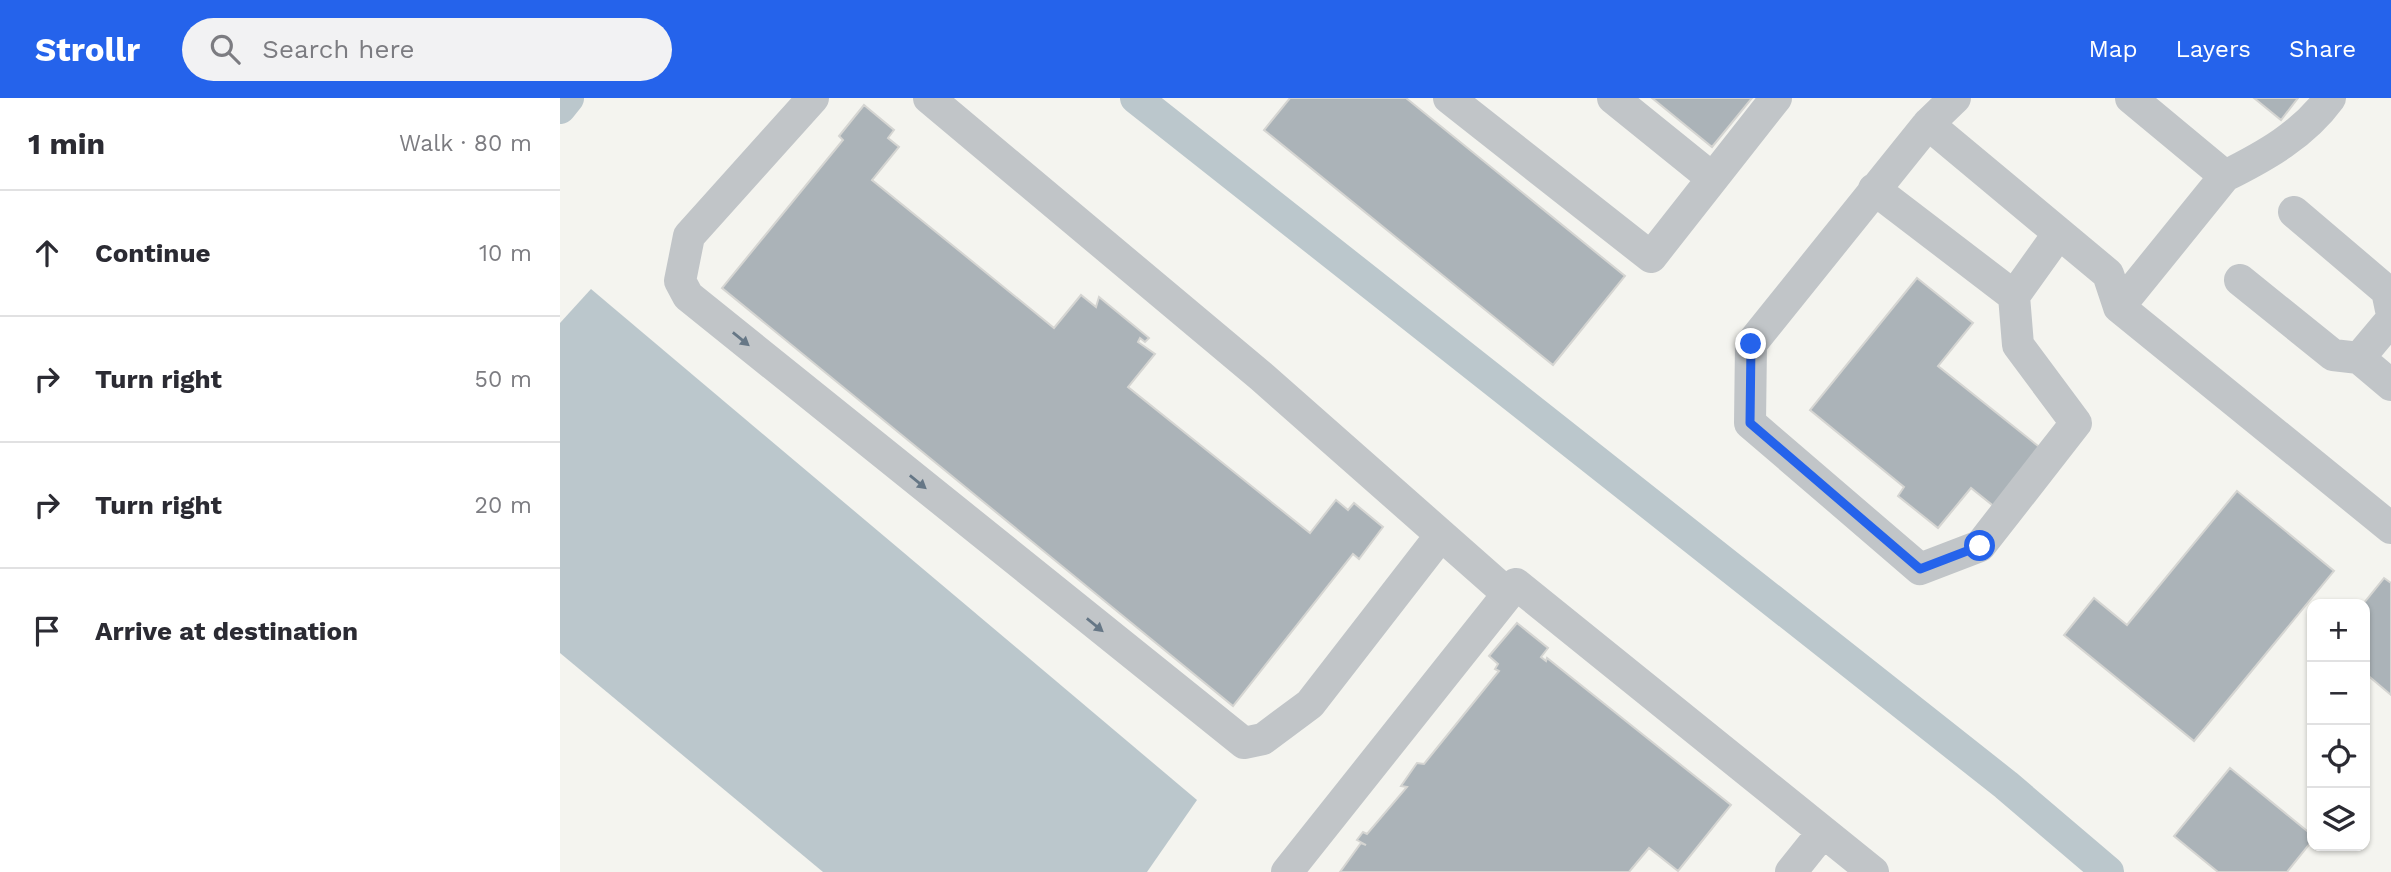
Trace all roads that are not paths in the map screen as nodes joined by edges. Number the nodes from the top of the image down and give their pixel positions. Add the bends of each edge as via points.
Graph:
1 (813, 98) edge
2 (929, 98) edge
3 (1450, 98) edge
4 (1613, 98) edge
5 (1776, 98) edge
6 (1955, 98) edge
7 (2131, 98) edge
8 (2330, 98) edge
9 (1928, 124) junction
10 (2225, 176) junction
11 (1712, 178) junction
12 (1874, 189) junction
13 (2294, 212) dead end
14 (2059, 233) junction
15 (2240, 280) dead end
16 (2014, 296) junction
17 (2119, 307) junction
18 (2391, 310) edge
19 (2391, 320) edge
20 (2358, 358) junction
21 (2391, 386) edge
22 (2391, 528) edge
23 (1441, 535) junction
24 (1508, 594) junction
25 (1823, 832) junction
26 (1287, 872) edge
27 (1791, 872) edge
28 (1873, 872) edge

1 -> 23 lane via 689,236 680,281 688,296 1244,743 1263,739 1310,704
2 - 23 lane via 1262,377
3 - 11 lane via 1651,257
4 - 11 lane
5 - 11 lane
6 - 9 lane
7 - 10 lane
8 - 10 lane via 2315,119 2268,155
9 - 12 lane
9 - 14 lane
10 - 17 lane
12 - 16 lane
12 - 16 lane via 1751,344 1750,423 1920,569 1980,546 2076,423 2018,345
13 - 18 lane via 2387,291
14 - 16 lane
14 - 17 lane via 2108,274
15 - 20 lane via 2333,355
17 - 22 lane
19 - 20 lane
20 - 21 lane
23 - 24 lane
24 - 25 lane via 1516,584
24 - 26 lane
25 - 27 lane
25 - 28 lane

